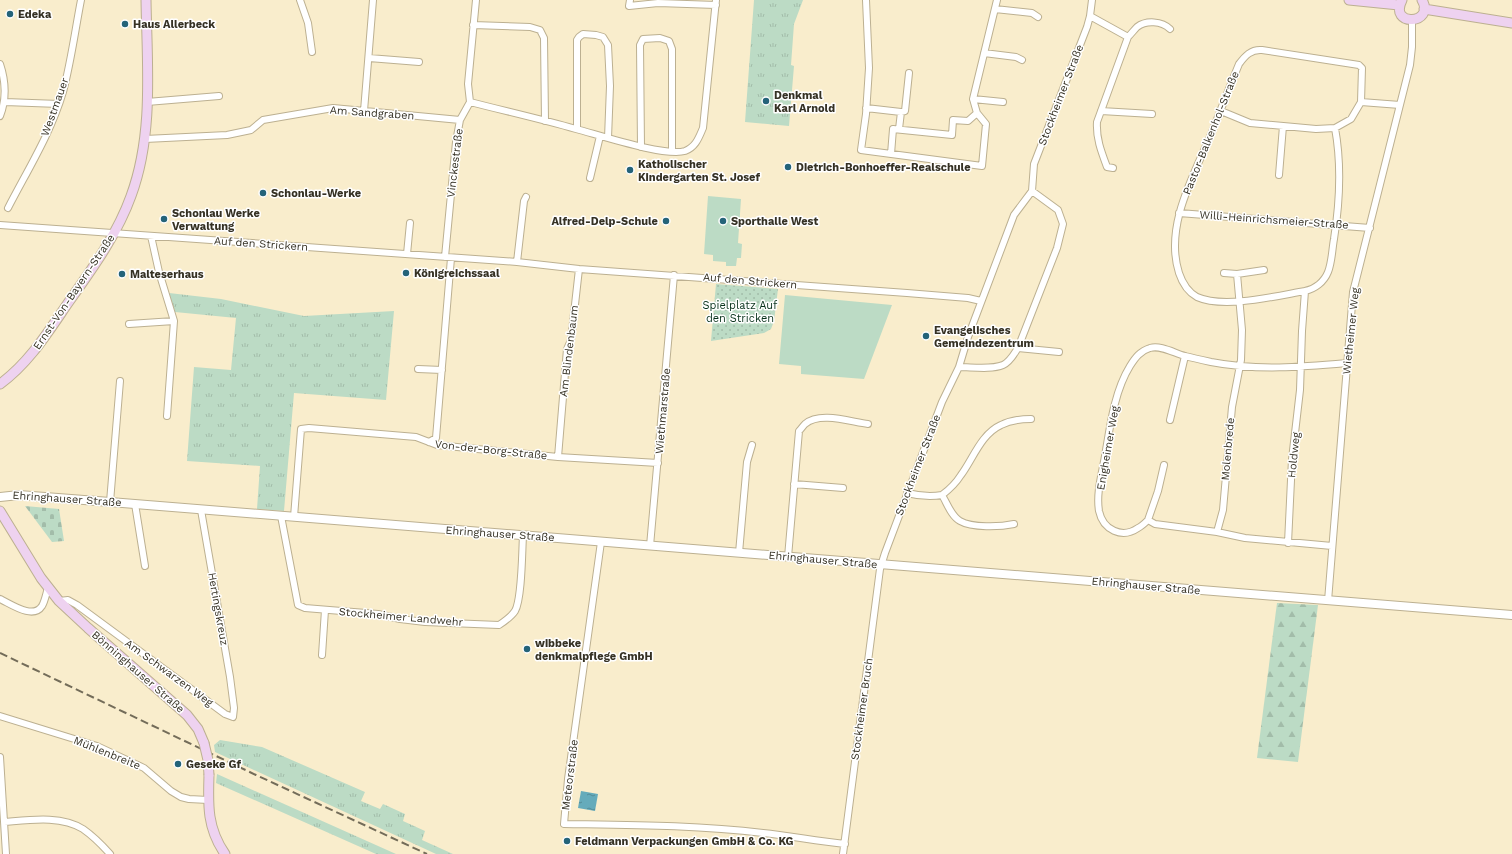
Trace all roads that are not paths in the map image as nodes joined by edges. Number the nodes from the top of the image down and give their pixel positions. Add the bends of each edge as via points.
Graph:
1 (81, 0) edge
2 (146, 0) edge
3 (300, 0) edge
4 (373, 0) edge
5 (476, 0) edge
6 (630, 0) edge
7 (866, 0) edge
8 (997, 0) edge
9 (1092, 0) edge
10 (1349, 0) edge
11 (716, 3) edge
12 (1400, 3) edge
13 (1423, 5) edge
14 (995, 9) junction
15 (1090, 16) junction
16 (1038, 17) dead end
17 (1412, 20) junction
18 (1512, 23) edge
19 (473, 25) junction
20 (1170, 29) dead end
21 (1128, 37) junction
22 (312, 52) dead end
23 (984, 53) junction
24 (369, 58) junction
25 (1022, 60) dead end
26 (419, 62) dead end
27 (0, 64) edge
28 (910, 72) dead end
29 (219, 96) dead end
30 (973, 99) junction
31 (5, 102) junction
32 (147, 102) junction
33 (470, 102) junction
34 (1003, 102) dead end
35 (1361, 102) junction
36 (59, 104) junction
37 (1400, 105) junction
38 (866, 108) junction
39 (364, 111) junction
40 (1102, 111) junction
41 (1221, 111) junction
42 (902, 112) junction
43 (977, 113) junction
44 (1152, 114) dead end
45 (0, 116) edge
46 (460, 120) junction
47 (545, 121) junction
48 (1283, 126) junction
49 (1335, 128) junction
50 (577, 129) junction
51 (899, 129) junction
52 (600, 136) junction
53 (608, 138) junction
54 (145, 139) junction
55 (641, 147) junction
56 (672, 152) junction
57 (891, 154) junction
58 (1113, 168) dead end
59 (1279, 175) dead end
60 (590, 178) dead end
61 (1032, 190) junction
62 (526, 197) dead end
63 (8, 208) dead end
64 (1179, 213) junction
65 (410, 223) dead end
66 (0, 225) edge
67 (1336, 225) junction
68 (1370, 228) junction
69 (114, 232) junction
70 (151, 236) junction
71 (407, 254) junction
72 (448, 257) junction
73 (517, 262) junction
74 (579, 269) junction
75 (1264, 270) dead end
76 (1224, 274) dead end
77 (1237, 274) junction
78 (674, 275) junction
79 (1305, 291) junction
80 (981, 301) junction
81 (1240, 301) junction
82 (174, 321) junction
83 (128, 324) dead end
84 (1018, 348) junction
85 (1059, 352) dead end
86 (1185, 356) junction
87 (1348, 363) junction
88 (959, 366) junction
89 (1240, 367) junction
90 (1300, 367) junction
91 (418, 369) dead end
92 (442, 370) junction
93 (120, 381) dead end
94 (0, 384) edge
95 (167, 416) dead end
96 (1031, 419) dead end
97 (1170, 420) dead end
98 (868, 424) dead end
99 (429, 442) junction
100 (752, 445) dead end
101 (558, 457) junction
102 (658, 463) junction
103 (1164, 464) dead end
104 (794, 484) junction
105 (842, 488) dead end
106 (907, 493) junction
107 (942, 495) junction
108 (0, 497) edge
109 (110, 502) junction
110 (135, 504) junction
111 (201, 510) junction
112 (0, 511) edge
113 (281, 516) junction
114 (294, 517) junction
115 (1148, 520) junction
116 (1014, 524) dead end
117 (1217, 532) junction
118 (523, 536) junction
119 (601, 542) junction
120 (1288, 543) junction
121 (650, 546) junction
122 (1332, 546) junction
123 (739, 553) junction
124 (788, 557) junction
125 (882, 565) junction
126 (145, 566) dead end
127 (48, 588) junction
128 (0, 599) edge
129 (59, 601) junction
130 (1328, 601) junction
131 (325, 610) junction
132 (1512, 615) edge
133 (322, 655) dead end
134 (234, 708) joint
135 (0, 716) edge
136 (0, 757) edge
137 (208, 800) junction
138 (4, 822) junction
139 (844, 844) junction
140 (6, 854) edge
141 (110, 854) edge
142 (225, 854) edge
143 (843, 854) edge

1 - 36 street, Westmauer
2 - 32 main road, Ernst-Von-Bayern-Straße
3 - 22 street via 308,23
4 - 24 street
5 - 19 street
6 - 11 street via 629,6
7 - 38 street
8 - 14 street
9 - 15 street, Stockheimer Straße
10 - 12 main road
11 - 56 street via 703,128 694,145 686,151
12 - 17 main road via 1402,16
13 - 17 main road via 1420,17
13 - 18 main road
14 - 16 street via 1032,13
14 - 23 street
15 - 21 street
15 - 61 street, Stockheimer Straße via 1034,164
17 - 37 street, Wietheimer Weg via 1410,65
19 - 33 street via 468,84
19 - 47 street via 540,30 544,38
20 - 21 street via 1165,24 1153,22 1137,27
21 - 40 street
23 - 25 street
23 - 30 street
24 - 26 street
24 - 39 street
27 - 31 street via 6,86
28 - 42 street via 905,111
29 - 32 street
30 - 34 street
30 - 43 street
31 - 36 street
31 - 45 street
32 - 54 main road, Ernst-Von-Bayern-Straße
33 - 46 street, Vinckestraße
33 - 47 street
35 - 37 street
35 - 41 street, Pastor-Balkenhol-Straße via 1363,75 1359,65 1257,50 1246,54 1239,64
35 - 49 street via 1351,119
36 - 63 street, Westmauer
37 - 68 street, Wietheimer Weg
38 - 42 street
38 - 57 street via 861,150
39 - 46 street, Am Sandgraben
39 - 54 street, Am Sandgraben via 333,108 262,120 250,130 228,135
40 - 44 street
40 - 58 street via 1096,133 1108,167
41 - 48 street via 1250,123
41 - 64 street, Pastor-Balkenhol-Straße
42 - 51 street
43 - 51 street via 968,121 953,120 952,135
43 - 57 street via 986,124 982,166
46 - 72 street, Vinckestraße via 456,142
47 - 50 street
48 - 49 street
48 - 59 street
49 - 67 street via 1341,174
50 - 52 street
50 - 53 street via 577,40 584,34 600,35 606,40 609,52
51 - 57 street via 893,129
52 - 53 street
52 - 60 street
53 - 55 street
54 - 69 main road, Ernst-Von-Bayern-Straße via 132,195
55 - 56 street
55 - 56 street via 640,45 643,39 669,40 673,63
61 - 80 street, Stockheimer Straße via 1014,215
61 - 84 street via 1058,210 1063,224 1057,248
62 - 73 street
64 - 67 street, Willi-Heinrichsmeier-Straße
64 - 81 street, Pastor-Balkenhol-Straße via 1174,246 1181,281 1195,296 1205,300
65 - 71 street
66 - 69 street, Auf den Strickern
67 - 68 street, Willi-Heinrichsmeier-Straße
67 - 79 street via 1327,273 1317,286
68 - 87 street, Wietheimer Weg via 1353,292
69 - 70 street, Auf den Strickern
69 - 94 main road, Ernst-Von-Bayern-Straße via 40,343 26,361
70 - 71 street, Auf den Strickern
70 - 82 street
71 - 72 street, Auf den Strickern
72 - 73 street, Auf den Strickern
72 - 92 street, Vinckestraße
73 - 74 street, Auf den Strickern
74 - 78 street, Auf den Strickern
74 - 101 street, Am Blindenbaum via 571,340 567,350
75 - 77 street
76 - 77 street
77 - 81 street, Molenbrede
78 - 80 street, Auf den Strickern
78 - 102 street, Wiethmarstraße
79 - 81 street, Pastor-Balkenhol-Straße
79 - 90 street, Holdweg
80 - 88 street, Stockheimer Straße
81 - 89 street, Molenbrede
82 - 83 street
82 - 95 street
84 - 85 street
84 - 88 street via 1004,365
86 - 89 street, Enigheimer Weg
86 - 97 street
86 - 115 street, Enigheimer Weg via 1160,348 1151,348 1137,355 1123,380 1110,424 1099,491 1099,511 1102,519 1109,528 1127,533 1138,529
87 - 90 street, Enigheimer Weg
87 - 122 street, Wietheimer Weg
88 - 106 street, Stockheimer Straße via 942,402
89 - 90 street, Enigheimer Weg
89 - 117 street, Molenbrede via 1231,422 1223,510
90 - 120 street, Holdweg
91 - 92 street
92 - 99 street, Vinckestraße via 436,438
93 - 109 street
96 - 107 street via 1014,420 1000,425 988,434 962,475
98 - 104 street via 828,418 814,419 806,423 799,431
99 - 101 street, Von-der-Borg-Straße via 437,445
99 - 114 street, Von-der-Borg-Straße via 416,437 310,428 301,430
100 - 123 street via 747,462
101 - 102 street, Von-der-Borg-Straße
102 - 121 street, Wiethmarstraße
103 - 115 street
104 - 105 street
104 - 124 street
106 - 107 street via 916,496
106 - 125 street, Stockheimer Straße
107 - 116 street via 959,521 1003,526
108 - 109 street, Ehringhauser Straße via 19,495
109 - 110 street, Ehringhauser Straße
110 - 111 street, Ehringhauser Straße
110 - 126 street, Ehringhauser Straße
111 - 113 street, Ehringhauser Straße
111 - 134 street, Hertingskreuz
112 - 127 main road, Bönninghauser Straße
113 - 114 street, Ehringhauser Straße
113 - 131 street, Stockheimer Landwehr via 298,605
114 - 118 street, Ehringhauser Straße
115 - 117 street via 1155,524
117 - 120 street
118 - 119 street, Ehringhauser Straße
118 - 131 street, Stockheimer Landwehr via 516,610 508,620 499,625 425,622 378,614
119 - 121 street, Ehringhauser Straße
119 - 139 street, Meteorstraße via 564,824 735,830
120 - 122 street
121 - 123 street, Ehringhauser Straße
122 - 130 street, Wietheimer Weg
123 - 124 street, Ehringhauser Straße
124 - 125 street, Ehringhauser Straße
125 - 130 street, Ehringhauser Straße
125 - 139 street, Stockheimer Bruch
127 - 128 street via 43,605 33,612
127 - 129 main road, Bönninghauser Straße
129 - 134 street, Am Schwarzen Weg via 68,600 76,605 225,714 233,717
129 - 137 main road, Bönninghauser Straße, bridge via 187,715 198,729 208,760
130 - 132 street, Ehringhauser Straße
131 - 133 street, Stockheimer Landwehr
135 - 137 street, Mühlenbreite via 97,746 144,768 181,797
136 - 138 street
137 - 142 main road, Bönninghauser Straße via 213,830
138 - 140 street
138 - 141 street via 56,820 69,823 82,828
139 - 143 street, Stockheimer Bruch

